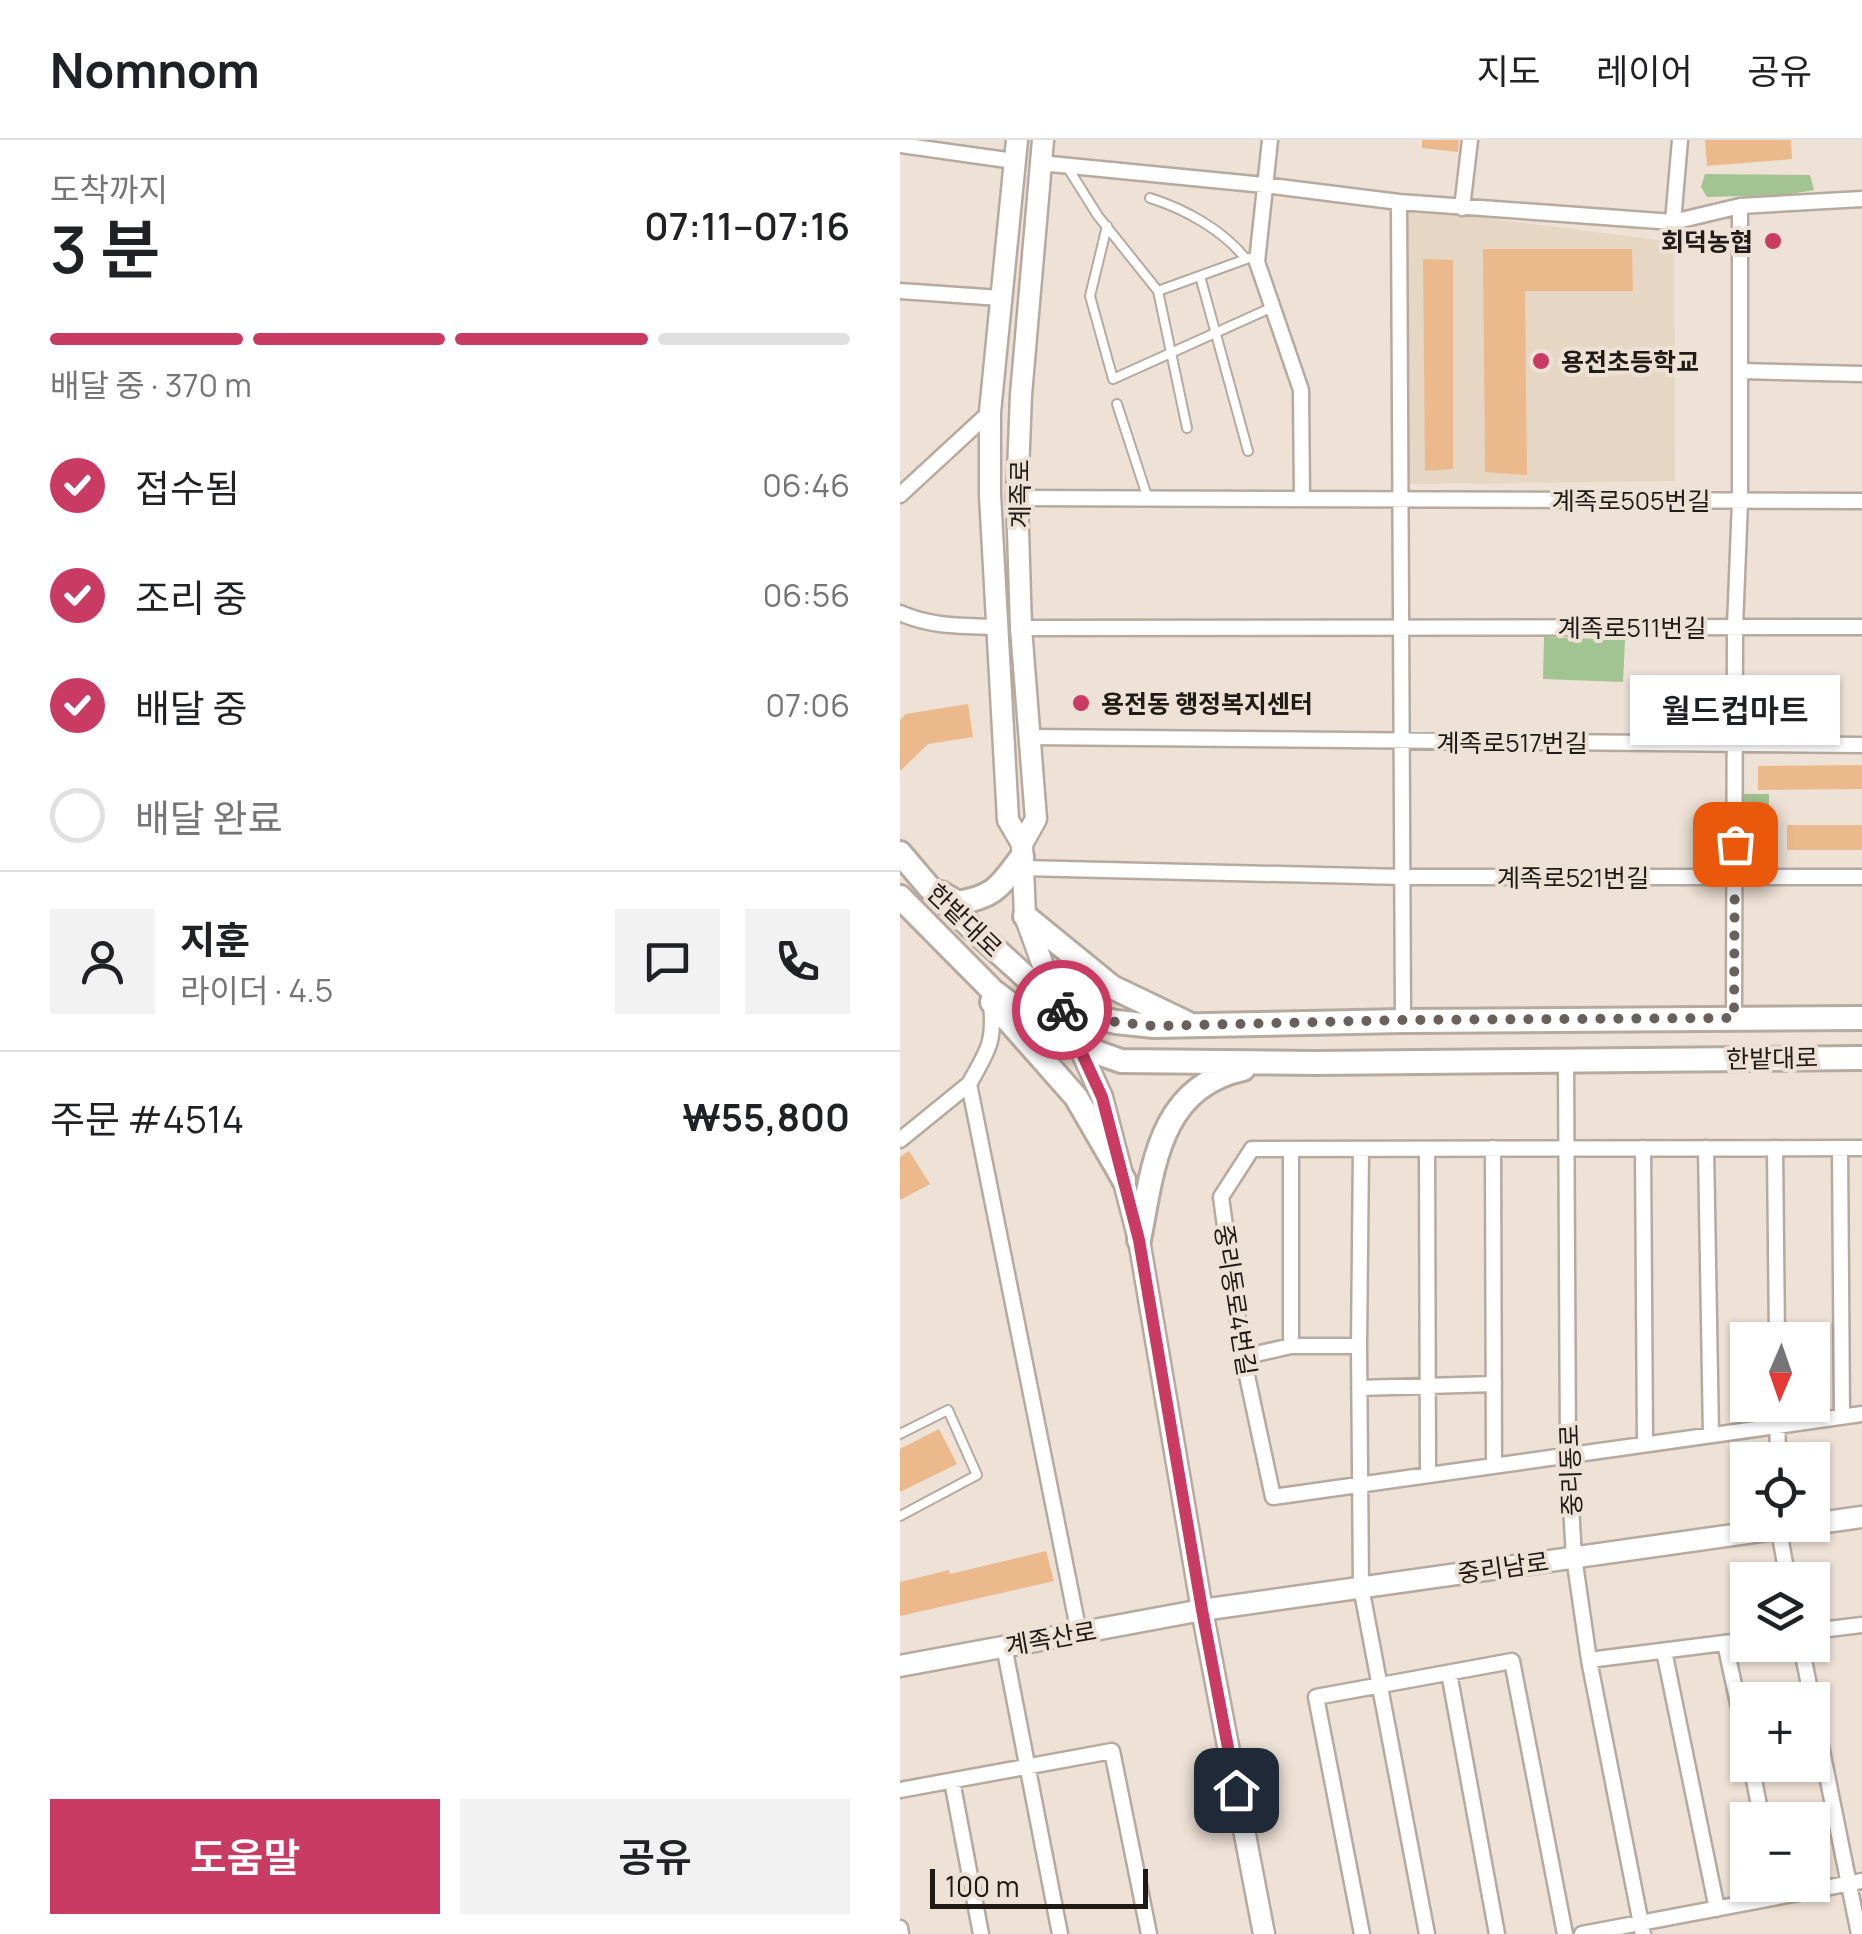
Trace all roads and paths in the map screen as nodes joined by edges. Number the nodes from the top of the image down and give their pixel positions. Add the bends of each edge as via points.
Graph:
1 (1042, 140) edge
2 (1270, 140) edge
3 (1470, 140) edge
4 (1680, 140) edge
5 (900, 145) edge
6 (1016, 150) edge
7 (1040, 162) junction
8 (1066, 166) junction
9 (1264, 185) junction
10 (1150, 198) dead end
11 (1862, 199) edge
12 (1399, 202) junction
13 (1740, 206) junction
14 (1462, 208) junction
15 (1673, 222) junction
16 (1107, 226) junction
17 (1252, 257) junction
18 (1200, 276) junction
19 (900, 291) edge
20 (1158, 292) junction
21 (1000, 298) junction
22 (1273, 307) junction
23 (1216, 333) junction
24 (1171, 353) junction
25 (1740, 371) junction
26 (1862, 374) edge
27 (1117, 404) dead end
28 (990, 412) junction
29 (1187, 428) dead end
30 (1248, 451) dead end
31 (900, 495) edge
32 (1017, 498) junction
33 (1148, 499) junction
34 (1302, 499) junction
35 (1400, 500) junction
36 (1740, 501) junction
37 (1862, 501) edge
38 (900, 613) edge
39 (1735, 627) junction
40 (1862, 627) edge
41 (997, 628) junction
42 (1021, 628) junction
43 (1402, 628) junction
44 (1030, 738) junction
45 (1402, 742) junction
46 (1736, 744) junction
47 (1862, 745) edge
48 (900, 854) edge
49 (1022, 856) junction
50 (1862, 876) edge
51 (1403, 877) junction
52 (1735, 878) junction
53 (928, 886) junction
54 (900, 897) edge
55 (1025, 916) junction
56 (951, 948) junction
57 (991, 1002) junction
58 (1061, 1009) junction
59 (1734, 1018) junction
60 (1862, 1018) edge
61 (1404, 1020) junction
62 (1190, 1025) junction
63 (1079, 1046) junction
64 (1862, 1058) edge
65 (1566, 1060) junction
66 (1315, 1063) junction
67 (969, 1084) junction
68 (900, 1140) edge
69 (1427, 1148) junction
70 (1492, 1148) junction
71 (1568, 1148) junction
72 (1643, 1148) junction
73 (1706, 1148) junction
74 (1775, 1148) junction
75 (1840, 1148) junction
76 (1862, 1148) edge
77 (1291, 1149) junction
78 (1361, 1149) junction
79 (1124, 1180) junction
80 (1139, 1240) junction
81 (1777, 1322) edge
82 (1291, 1346) junction
83 (1359, 1346) junction
84 (1243, 1357) junction
85 (1494, 1384) junction
86 (1428, 1387) junction
87 (1359, 1388) junction
88 (1862, 1414) edge
89 (1842, 1416) junction
90 (1778, 1422) edge
91 (1778, 1426) junction
92 (900, 1434) edge
93 (1711, 1435) junction
94 (1778, 1442) edge
95 (1644, 1444) junction
96 (1568, 1455) junction
97 (1494, 1466) junction
98 (1428, 1475) junction
99 (1360, 1485) junction
100 (900, 1516) edge
101 (1862, 1517) edge
102 (1830, 1521) edge
103 (1730, 1534) edge
104 (1574, 1557) junction
105 (1360, 1587) junction
106 (1202, 1610) junction
107 (1861, 1628) edge
108 (1830, 1630) edge
109 (1080, 1633) junction
110 (1725, 1642) junction
111 (1730, 1642) edge
112 (1004, 1646) junction
113 (1664, 1650) junction
114 (1589, 1660) junction
115 (900, 1666) edge
116 (1449, 1672) junction
117 (1734, 1682) edge
118 (1380, 1686) junction
119 (1028, 1767) junction
120 (1830, 1775) edge
121 (952, 1781) junction
122 (900, 1790) edge
123 (1856, 1883) edge
124 (1830, 1886) edge
125 (1740, 1902) edge
126 (1717, 1909) junction
127 (1642, 1929) edge
128 (981, 1934) edge
129 (1060, 1934) edge
130 (1148, 1934) edge
131 (1264, 1934) edge
132 (1362, 1934) edge
133 (1428, 1934) edge
134 (1497, 1934) edge
135 (1564, 1934) edge
136 (1582, 1934) edge
137 (1859, 1934) edge

1 - 7 main road, 계족로
2 - 9 street
3 - 14 street
4 - 15 street
5 - 6 street
6 - 21 main road, 계족로
7 - 8 street
7 - 32 main road, 계족로
8 - 9 street
8 - 16 lane
9 - 12 street
9 - 17 street
10 - 17 lane via 1178,207
11 - 13 street
12 - 14 street
12 - 35 street
13 - 15 street
13 - 25 street
14 - 15 street
16 - 20 lane
16 - 24 lane via 1090,296 1113,379
17 - 18 lane
17 - 22 street
18 - 20 lane
18 - 23 lane
19 - 21 street
20 - 24 lane
21 - 28 main road, 계족로
22 - 23 lane
22 - 34 street via 1301,390
23 - 24 lane
23 - 30 lane
24 - 29 lane
25 - 26 street
25 - 36 street
27 - 33 lane
28 - 31 street
28 - 41 main road, 계족로
32 - 33 street, 계족로505번길
32 - 42 main road, 계족로
33 - 34 street, 계족로505번길
34 - 35 street, 계족로505번길
35 - 36 street, 계족로505번길
35 - 43 street
36 - 37 street, 계족로505번길
36 - 39 street
38 - 41 street via 918,622
39 - 40 street, 계족로511번길
39 - 43 street, 계족로511번길
39 - 46 street
41 - 49 main road, 계족로 via 1008,820
42 - 43 street, 계족로511번길
42 - 44 main road, 계족로
43 - 45 street
44 - 45 street, 계족로517번길
44 - 49 main road, 계족로 via 1036,819
45 - 46 street, 계족로517번길
45 - 51 street, 계족로517번길
46 - 47 street, 계족로517번길
46 - 52 street
48 - 53 main road, 한밭대로
49 - 51 street, 계족로521번길
49 - 53 main road via 982,898 958,903
49 - 55 main road, 계족로
50 - 52 street, 계족로521번길
51 - 52 street, 계족로521번길
51 - 61 street
52 - 59 street
53 - 58 main road, 한밭대로
54 - 56 main road, 한밭대로
55 - 58 main road, 계족로
55 - 62 main road via 1112,987
56 - 57 main road
56 - 63 main road, 한밭대로 via 993,991
57 - 67 street via 992,1041
57 - 79 main road via 1076,1098
58 - 62 main road, 한밭대로 via 1137,1025
58 - 63 main road, 계족로
59 - 60 main road, 한밭대로
59 - 61 main road, 한밭대로
61 - 62 main road, 한밭대로
63 - 66 main road, 한밭대로 via 1140,1062
63 - 79 main road, 계족로 via 1102,1097
64 - 65 main road, 한밭대로
65 - 66 main road, 한밭대로
65 - 71 street, 중리동로
66 - 80 main road via 1257,1066 1198,1088 1170,1120 1155,1154
67 - 68 street
67 - 109 street
69 - 70 street, 중리동로4번길
69 - 78 street, 중리동로4번길
69 - 86 street
70 - 71 street, 중리동로4번길
70 - 85 street
71 - 72 street, 중리동로4번길
71 - 96 street, 중리동로
72 - 73 street, 중리동로4번길
72 - 95 street
73 - 74 street, 중리동로4번길
73 - 93 street
74 - 75 street, 중리동로4번길
74 - 81 street
75 - 76 street, 중리동로4번길
75 - 89 street
77 - 78 street, 중리동로4번길
77 - 82 street, 중리동로4번길
77 - 84 street, 중리동로4번길 via 1252,1149 1221,1196
78 - 83 street
79 - 80 main road, 계족로
80 - 106 main road, 계족로
82 - 83 street
82 - 84 street
83 - 87 street
84 - 99 street, 중리동로4번길 via 1272,1498
85 - 86 street
85 - 97 street
86 - 87 street
86 - 98 street
87 - 99 street
88 - 89 street
89 - 91 street
90 - 91 street
91 - 93 street
91 - 94 street
92 - 100 lane via 948,1410 977,1475
93 - 95 street
95 - 96 street
96 - 97 street
96 - 104 street, 중리동로
97 - 98 street
98 - 99 street
99 - 105 street
101 - 102 main road
103 - 104 main road, 중리남로
104 - 105 main road, 중리남로
104 - 114 street, 중리동로
105 - 106 main road, 중리남로
105 - 118 street
106 - 109 main road, 계족산로
106 - 131 main road, 계족로
107 - 108 street
109 - 112 main road, 계족산로
110 - 111 street
110 - 113 street
110 - 117 street
112 - 115 main road, 계족산로
112 - 119 street
113 - 114 street
113 - 126 street
114 - 127 street, 중리동로
116 - 118 street
116 - 134 street
116 - 135 street via 1512,1661
118 - 132 street via 1316,1697
118 - 133 street
119 - 121 street
119 - 129 street
119 - 130 street via 1112,1751
120 - 123 street
121 - 122 street
121 - 128 street
123 - 124 street
123 - 137 street
125 - 126 street
126 - 127 street
127 - 136 street

